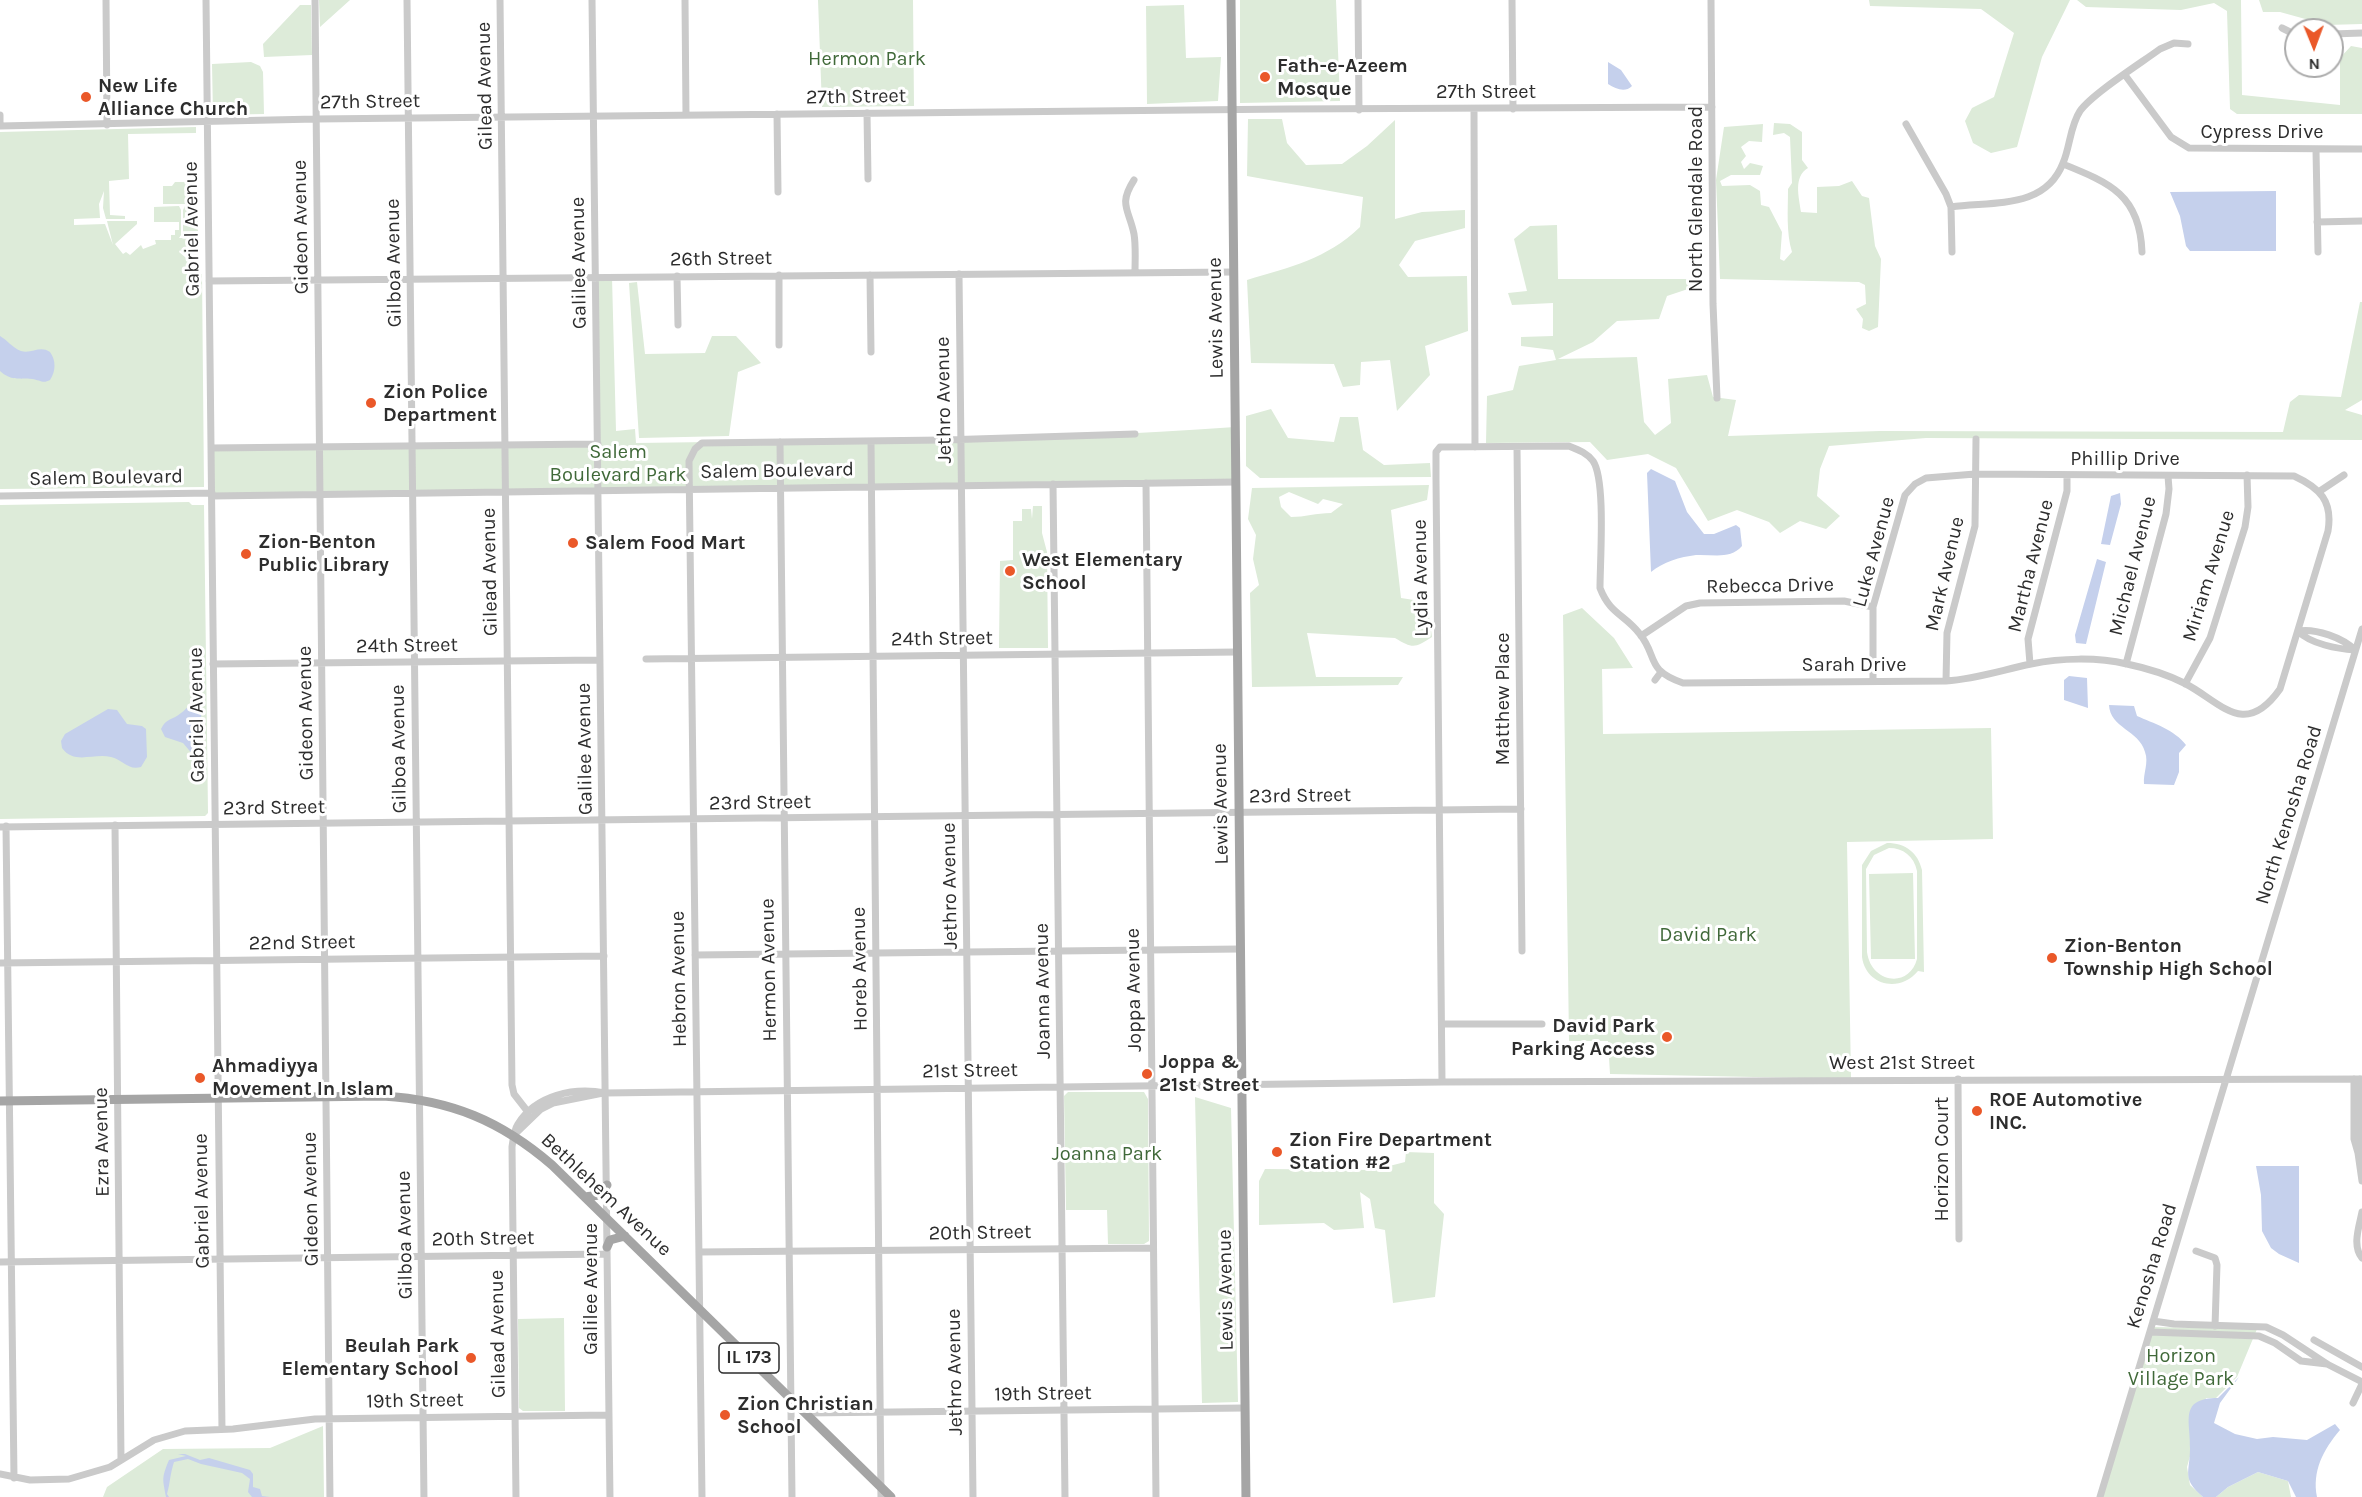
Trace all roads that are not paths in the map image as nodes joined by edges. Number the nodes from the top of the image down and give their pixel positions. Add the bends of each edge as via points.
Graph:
1 (106, 0) edge
2 (206, 0) edge
3 (315, 0) edge
4 (407, 0) edge
5 (500, 0) edge
6 (592, 0) edge
7 (685, 0) edge
8 (1231, 0) edge
9 (1358, 0) edge
10 (1512, 0) edge
11 (1711, 0) edge
12 (2362, 33) edge
13 (2344, 34) edge
14 (2188, 44) dead end
15 (2125, 75) junction
16 (1712, 107) junction
17 (1474, 109) junction
18 (1513, 109) junction
19 (1232, 110) junction
20 (1359, 110) junction
21 (867, 113) junction
22 (777, 114) junction
23 (0, 115) edge
24 (686, 115) junction
25 (594, 116) junction
26 (502, 117) junction
27 (409, 118) junction
28 (316, 119) junction
29 (207, 120) junction
30 (1906, 124) dead end
31 (107, 125) junction
32 (0, 126) edge
33 (2362, 149) edge
34 (2316, 150) junction
35 (2063, 164) junction
36 (868, 179) dead end
37 (1134, 180) dead end
38 (778, 192) dead end
39 (1951, 207) junction
40 (2362, 221) edge
41 (2317, 222) junction
42 (1952, 252) dead end
43 (2142, 252) dead end
44 (2318, 252) dead end
45 (1135, 272) junction
46 (1234, 272) junction
47 (870, 274) junction
48 (959, 274) junction
49 (779, 275) junction
50 (677, 276) junction
51 (596, 277) junction
52 (504, 278) junction
53 (411, 279) junction
54 (318, 280) junction
55 (209, 281) junction
56 (678, 325) dead end
57 (778, 345) dead end
58 (871, 352) dead end
59 (1717, 398) dead end
60 (1135, 434) dead end
61 (960, 439) junction
62 (1976, 439) dead end
63 (871, 441) junction
64 (780, 442) junction
65 (598, 444) junction
66 (505, 445) junction
67 (412, 446) junction
68 (320, 447) junction
69 (1475, 447) junction
70 (1516, 447) junction
71 (211, 448) junction
72 (689, 461) joint
73 (1975, 474) junction
74 (2247, 475) junction
75 (2344, 475) dead end
76 (2067, 476) junction
77 (2168, 476) junction
78 (1926, 478) joint
79 (1236, 482) junction
80 (1146, 483) junction
81 (1053, 484) junction
82 (962, 486) junction
83 (872, 487) junction
84 (781, 488) junction
85 (690, 489) junction
86 (598, 491) junction
87 (2320, 491) junction
88 (506, 492) junction
89 (413, 493) junction
90 (212, 494) junction
91 (321, 494) junction
92 (0, 496) edge
93 (1873, 607) junction
94 (2362, 629) edge
95 (2298, 631) junction
96 (1641, 636) junction
97 (2355, 650) junction
98 (1237, 652) junction
99 (1147, 653) junction
100 (1056, 654) junction
101 (964, 655) junction
102 (874, 656) junction
103 (782, 657) junction
104 (692, 658) junction
105 (646, 659) dead end
106 (600, 660) junction
107 (508, 661) junction
108 (415, 662) junction
109 (322, 663) junction
110 (213, 664) junction
111 (2030, 664) junction
112 (2126, 664) junction
113 (1661, 672) junction
114 (1655, 680) dead end
115 (1873, 681) junction
116 (1946, 681) junction
117 (2186, 684) junction
118 (1521, 809) junction
119 (1440, 810) junction
120 (1239, 814) junction
121 (1149, 815) junction
122 (1058, 816) junction
123 (966, 817) junction
124 (876, 818) junction
125 (784, 819) junction
126 (694, 820) junction
127 (602, 821) junction
128 (510, 822) junction
129 (416, 823) junction
130 (324, 824) junction
131 (115, 825) junction
132 (215, 825) junction
133 (3, 826) edge
134 (1150, 949) junction
135 (1240, 949) junction
136 (1059, 951) junction
137 (1522, 951) dead end
138 (785, 953) junction
139 (876, 953) junction
140 (967, 953) junction
141 (695, 955) junction
142 (604, 956) junction
143 (511, 957) junction
144 (418, 958) junction
145 (325, 959) junction
146 (216, 960) junction
147 (116, 962) junction
148 (4, 963) edge
149 (1542, 1023) dead end
150 (1442, 1024) junction
151 (2226, 1078) junction
152 (1958, 1079) junction
153 (2359, 1079) edge
154 (1442, 1082) junction
155 (1242, 1085) junction
156 (1151, 1086) junction
157 (1060, 1087) junction
158 (969, 1088) junction
159 (878, 1089) junction
160 (787, 1090) junction
161 (697, 1091) junction
162 (606, 1093) junction
163 (327, 1097) junction
164 (218, 1098) junction
165 (118, 1099) junction
166 (420, 1100) junction
167 (5, 1101) edge
168 (530, 1114) junction
169 (514, 1135) junction
170 (2360, 1153) edge
171 (2362, 1181) edge
172 (607, 1185) junction
173 (585, 1197) junction
174 (2362, 1212) edge
175 (607, 1219) junction
176 (625, 1236) junction
177 (1959, 1239) dead end
178 (1153, 1248) junction
179 (1062, 1249) junction
180 (607, 1250) junction
181 (970, 1250) junction
182 (880, 1251) junction
183 (2196, 1251) dead end
184 (699, 1252) junction
185 (789, 1252) junction
186 (513, 1255) junction
187 (421, 1256) junction
188 (328, 1258) junction
189 (2362, 1258) edge
190 (219, 1259) junction
191 (120, 1260) junction
192 (0, 1262) edge
193 (11, 1262) junction
194 (700, 1310) junction
195 (2153, 1322) junction
196 (2215, 1326) junction
197 (2150, 1332) junction
198 (2314, 1340) dead end
199 (2326, 1364) junction
200 (2362, 1367) edge
201 (2362, 1383) edge
202 (790, 1399) junction
203 (2353, 1403) dead end
204 (1245, 1408) junction
205 (1154, 1409) junction
206 (1064, 1410) junction
207 (881, 1411) junction
208 (972, 1411) junction
209 (805, 1413) junction
210 (609, 1414) junction
211 (515, 1416) junction
212 (423, 1418) junction
213 (330, 1419) junction
214 (222, 1429) junction
215 (122, 1460) junction
216 (0, 1474) edge
217 (14, 1478) junction
218 (881, 1492) edge
219 (330, 1497) edge
220 (424, 1497) edge
221 (516, 1497) edge
222 (610, 1497) edge
223 (702, 1497) edge
224 (792, 1497) edge
225 (891, 1497) edge
226 (974, 1497) edge
227 (1065, 1497) edge
228 (1156, 1497) edge
229 (1246, 1497) edge
230 (2100, 1497) edge

1 - 31 street
2 - 29 street, Gabriel Avenue
3 - 28 street, Gideon Avenue
4 - 27 street, Gilboa Avenue
5 - 26 street, Gilead Avenue
6 - 25 street, Galilee Avenue
7 - 24 street
8 - 19 main road, Lewis Avenue
9 - 20 street
10 - 18 street
11 - 16 street, North Glendale Road
12 - 13 street
14 - 15 street via 2174,43 2160,49
15 - 34 street, Cypress Drive via 2171,138 2189,148
15 - 35 street via 2081,109
16 - 18 street, 27th Street
16 - 59 street, North Glendale Road
17 - 18 street, 27th Street
17 - 20 street, 27th Street
17 - 69 street
19 - 20 street, 27th Street
19 - 21 street, 27th Street
19 - 46 main road, Lewis Avenue
21 - 22 street, 27th Street
21 - 36 street
22 - 24 street, 27th Street
22 - 38 street
23 - 32 street
24 - 25 street, 27th Street
25 - 26 street, 27th Street
25 - 51 street, Galilee Avenue
26 - 27 street, 27th Street
26 - 52 street, Gilead Avenue
27 - 28 street, 27th Street
27 - 53 street, Gilboa Avenue
28 - 29 street, 27th Street
28 - 54 street, Gideon Avenue
29 - 31 street, 27th Street
29 - 55 street, Gabriel Avenue
30 - 39 street
31 - 32 street, 27th Street
33 - 34 street, Cypress Drive
34 - 41 street
35 - 39 street via 2042,192 2029,198
35 - 43 street via 2115,188 2137,219
37 - 45 street via 1125,193 1134,234
39 - 42 street
40 - 41 street
41 - 44 street
45 - 46 street, 26th Street
45 - 48 street, 26th Street
46 - 79 main road, Lewis Avenue
47 - 48 street, 26th Street
47 - 49 street, 26th Street
47 - 58 street
48 - 61 street, Jethro Avenue
49 - 50 street, 26th Street
49 - 57 street
50 - 51 street, 26th Street
50 - 56 street
51 - 52 street, 26th Street
51 - 65 street, Galilee Avenue
52 - 53 street, 26th Street
52 - 66 street, Gilead Avenue
53 - 54 street, 26th Street
53 - 67 street, Gilboa Avenue
54 - 55 street, 26th Street
54 - 68 street, Gideon Avenue
55 - 71 street, Gabriel Avenue
60 - 61 street, Salem Boulevard
61 - 63 street, Salem Boulevard
61 - 82 street, Jethro Avenue
62 - 73 street, Mark Avenue
63 - 64 street, Salem Boulevard
63 - 83 street, Horeb Avenue
64 - 72 street, Salem Boulevard via 702,443
64 - 84 street, Hermon Avenue
65 - 66 street
65 - 86 street, Galilee Avenue
66 - 67 street
66 - 88 street, Gilead Avenue
67 - 68 street
67 - 89 street, Gilboa Avenue
68 - 71 street
68 - 91 street, Gideon Avenue
69 - 70 street
69 - 119 street, Lydia Avenue via 1440,447 1436,452
70 - 96 street via 1569,446 1592,460 1599,479 1600,588 1606,602
70 - 118 street, Matthew Place
71 - 90 street, Gabriel Avenue
72 - 85 street, Hebron Avenue
73 - 76 street, Phillip Drive
73 - 78 street, Phillip Drive
73 - 116 street, Mark Avenue via 1975,526 1947,633
74 - 77 street, Phillip Drive
74 - 87 street, Phillip Drive via 2294,476
74 - 117 street, Miriam Avenue via 2245,526 2210,638
75 - 87 street
76 - 77 street, Phillip Drive
76 - 111 street, Martha Avenue via 2067,491 2028,639
77 - 112 street, Michael Avenue via 2166,514
78 - 93 street, Luke Avenue via 1905,495
79 - 80 street, Salem Boulevard
79 - 98 main road, Lewis Avenue
80 - 81 street, Salem Boulevard
80 - 99 street, Joppa Avenue
81 - 82 street, Salem Boulevard
81 - 100 street, Joanna Avenue
82 - 83 street, Salem Boulevard
82 - 101 street, Jethro Avenue
83 - 84 street, Salem Boulevard
83 - 102 street, Horeb Avenue
84 - 85 street, Salem Boulevard
84 - 103 street, Hermon Avenue
85 - 86 street, Salem Boulevard
85 - 104 street, Hebron Avenue
86 - 88 street, Salem Boulevard
86 - 106 street, Galilee Avenue
87 - 95 street via 2330,521
88 - 89 street, Salem Boulevard
88 - 107 street, Gilead Avenue
89 - 91 street, Salem Boulevard
89 - 108 street, Gilboa Avenue
90 - 91 street, Salem Boulevard
90 - 92 street, Salem Boulevard
90 - 110 street, Gabriel Avenue
91 - 109 street, Gideon Avenue
93 - 96 street, Rebecca Drive via 1844,601 1700,603 1686,606
93 - 115 street, Luke Avenue
94 - 97 street, North Kenosha Road
95 - 97 street via 2304,637
95 - 117 street, Sarah Drive via 2280,689 2264,707 2251,713 2223,710
96 - 113 street via 1653,664
97 - 151 street, North Kenosha Road
98 - 99 street, 24th Street
98 - 120 main road, Lewis Avenue
99 - 100 street, 24th Street
99 - 121 street, Joppa Avenue
100 - 101 street, 24th Street
100 - 122 street, Joanna Avenue
101 - 102 street, 24th Street
101 - 123 street, Jethro Avenue
102 - 103 street, 24th Street
102 - 124 street, Horeb Avenue
103 - 104 street, 24th Street
103 - 125 street, Hermon Avenue
104 - 105 street, 24th Street
104 - 126 street, Hebron Avenue
106 - 107 street, 24th Street
106 - 127 street, Galilee Avenue
107 - 108 street, 24th Street
107 - 128 street, Gilead Avenue
108 - 109 street, 24th Street
108 - 129 street, Gilboa Avenue
109 - 110 street, 24th Street
109 - 130 street, Gideon Avenue
110 - 132 street, Gabriel Avenue
111 - 112 street, Sarah Drive via 2073,660
111 - 116 street, Sarah Drive via 1985,677
112 - 117 street, Sarah Drive
113 - 114 street
113 - 115 street, Sarah Drive via 1683,683
115 - 116 street, Sarah Drive
118 - 119 street, 23rd Street
118 - 137 street, Matthew Place
119 - 120 street, 23rd Street
119 - 150 street, Lydia Avenue
120 - 121 street, 23rd Street
120 - 135 main road, Lewis Avenue
121 - 122 street, 23rd Street
121 - 134 street, Joppa Avenue
122 - 123 street, 23rd Street
122 - 136 street, Joanna Avenue
123 - 124 street, 23rd Street
123 - 140 street, Jethro Avenue
124 - 125 street, 23rd Street
124 - 139 street, Horeb Avenue
125 - 126 street, 23rd Street
125 - 138 street, Hermon Avenue
126 - 127 street, 23rd Street
126 - 141 street, Hebron Avenue
127 - 128 street, 23rd Street
127 - 142 street, Galilee Avenue
128 - 129 street, 23rd Street
128 - 143 street, Gilead Avenue
129 - 130 street, 23rd Street
129 - 144 street, Gilboa Avenue
130 - 132 street, 23rd Street
130 - 145 street, Gideon Avenue
131 - 132 street, 23rd Street
131 - 133 street, 23rd Street
131 - 147 street, Ezra Avenue
132 - 146 street, Gabriel Avenue
133 - 148 street
134 - 135 street
134 - 136 street
134 - 156 street, Joppa Avenue
135 - 155 main road, Lewis Avenue
136 - 140 street
136 - 157 street, Joanna Avenue
138 - 139 street
138 - 141 street
138 - 160 street, Hermon Avenue
139 - 140 street
139 - 159 street, Horeb Avenue
140 - 158 street, Jethro Avenue
141 - 161 street, Hebron Avenue
142 - 143 street, 22nd Street
142 - 162 street, Galilee Avenue
143 - 144 street, 22nd Street
143 - 168 street, Gilead Avenue via 512,1085 514,1094
144 - 145 street, 22nd Street
144 - 166 street, Gilboa Avenue
145 - 146 street, 22nd Street
145 - 163 street, Gideon Avenue
146 - 147 street, 22nd Street
146 - 164 street, Gabriel Avenue
147 - 148 street, 22nd Street
147 - 165 street, Ezra Avenue
148 - 167 street
149 - 150 street
150 - 154 street, Lydia Avenue
151 - 152 street, West 21st Street
151 - 153 street, West 21st Street
151 - 195 street, Kenosha Road
152 - 154 street, West 21st Street
152 - 177 street, Horizon Court
153 - 170 street
154 - 155 street, 21st Street
155 - 156 street, 21st Street
155 - 204 main road, Lewis Avenue
156 - 157 street, 21st Street
156 - 178 street, Joppa Avenue
157 - 158 street, 21st Street
157 - 179 street, Joanna Avenue
158 - 159 street, 21st Street
158 - 181 street, Jethro Avenue
159 - 160 street, 21st Street
159 - 182 street, Horeb Avenue
160 - 161 street, 21st Street
160 - 185 street, Hermon Avenue
161 - 162 street, 21st Street
161 - 184 street, Hebron Avenue
162 - 168 street, 21st Street via 593,1090 560,1095 537,1104
162 - 172 street, Galilee Avenue
163 - 164 main road, Bethlehem Avenue / IL 173
163 - 166 main road, Bethlehem Avenue / IL 173
163 - 188 street, Gideon Avenue
164 - 165 main road, Bethlehem Avenue / IL 173
164 - 190 street, Gabriel Avenue
165 - 167 main road, Bethlehem Avenue / IL 173
165 - 191 street, Ezra Avenue
166 - 169 main road, Bethlehem Avenue / IL 173 via 466,1111
166 - 187 street, Gilboa Avenue
167 - 193 street
168 - 169 street
169 - 173 main road, Bethlehem Avenue / IL 173
169 - 186 street, Gilead Avenue
170 - 171 street
172 - 173 main road via 599,1195
172 - 175 street, Galilee Avenue
173 - 175 main road, Bethlehem Avenue / IL 173
174 - 189 street via 2356,1244
175 - 176 main road, Bethlehem Avenue / IL 173
175 - 180 street, Galilee Avenue
176 - 180 main road via 610,1240
176 - 194 main road, Bethlehem Avenue / IL 173
178 - 179 street, 20th Street
178 - 205 street, Joppa Avenue
179 - 181 street, 20th Street
179 - 206 street, Joanna Avenue
180 - 186 street, 20th Street
180 - 210 street, Galilee Avenue
181 - 182 street, 20th Street
181 - 208 street, Jethro Avenue
182 - 185 street, 20th Street
182 - 207 street, Horeb Avenue
183 - 196 street via 2215,1258 2217,1265
184 - 185 street, 20th Street
184 - 194 street, Hebron Avenue
185 - 202 street, Hermon Avenue
186 - 187 street, 20th Street
186 - 211 street, Gilead Avenue
187 - 188 street, 20th Street
187 - 212 street, Gilboa Avenue
188 - 190 street, 20th Street
188 - 213 street, Gideon Avenue
190 - 191 street, 20th Street
190 - 214 street, Gabriel Avenue
191 - 193 street, 20th Street
191 - 215 street, Ezra Avenue
192 - 193 street, 20th Street
193 - 217 street
194 - 202 main road, Bethlehem Avenue / IL 173
194 - 223 street, Hebron Avenue
195 - 196 street
195 - 197 street, Kenosha Road
196 - 199 street via 2266,1327
197 - 199 street via 2259,1336 2301,1361
197 - 230 street, Kenosha Road
198 - 200 street
199 - 201 street
201 - 203 street
202 - 209 main road, Bethlehem Avenue / IL 173
202 - 224 street, Hermon Avenue
204 - 205 street, 19th Street
204 - 229 main road, Lewis Avenue
205 - 206 street, 19th Street
205 - 228 street, Joppa Avenue
206 - 208 street, 19th Street
206 - 227 street, Joanna Avenue
207 - 208 street, 19th Street
207 - 209 street, 19th Street
207 - 218 street, Horeb Avenue
208 - 226 street, Jethro Avenue
209 - 218 main road, Bethlehem Avenue / IL 173
210 - 211 street, 19th Street
210 - 222 street, Galilee Avenue
211 - 212 street, 19th Street
211 - 221 street, Gilead Avenue
212 - 213 street, 19th Street
212 - 220 street, Gilboa Avenue
213 - 214 street, 19th Street
213 - 219 street, Gideon Avenue
214 - 215 street, 19th Street via 171,1434
215 - 217 street, 19th Street via 69,1479
216 - 217 street, 19th Street
218 - 225 main road, Bethlehem Avenue / IL 173

